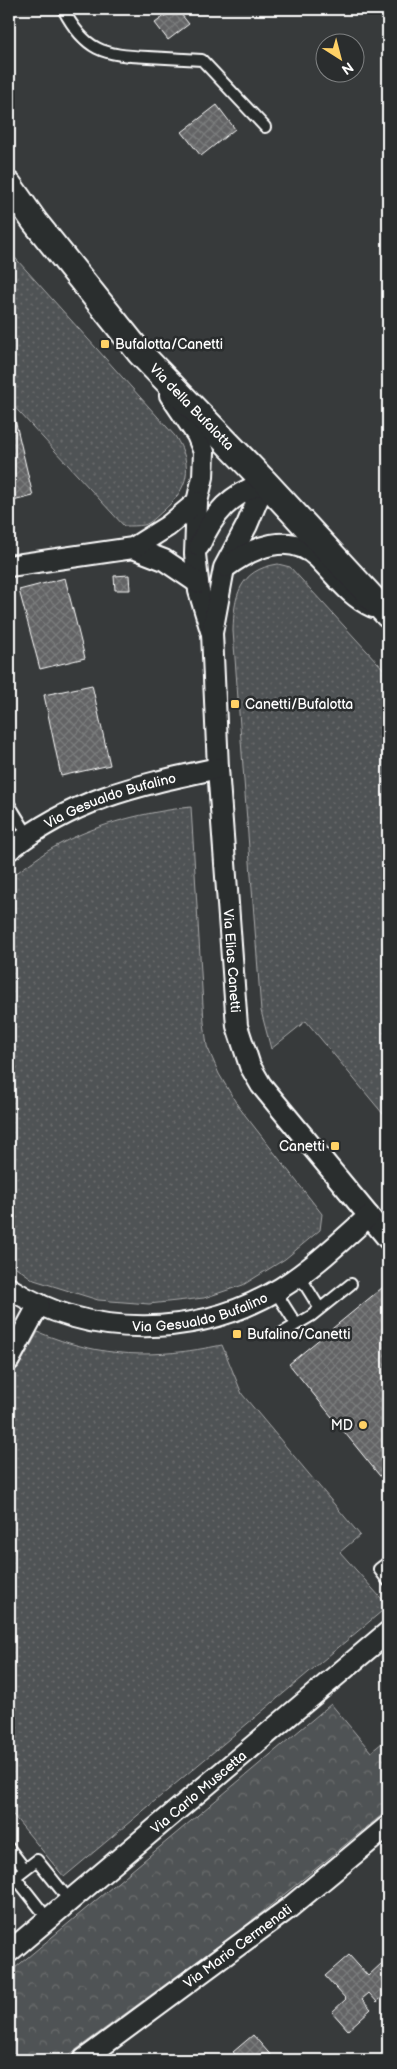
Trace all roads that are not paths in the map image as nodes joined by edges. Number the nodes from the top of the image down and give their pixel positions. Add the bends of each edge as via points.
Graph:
1 (64, 9) edge
2 (265, 127) dead end
3 (9, 185) edge
4 (140, 353) junction
5 (265, 482) junction
6 (197, 502) junction
7 (134, 548) junction
8 (196, 554) junction
9 (9, 566) edge
10 (224, 568) junction
11 (198, 583) junction
12 (387, 613) edge
13 (212, 633) junction
14 (218, 768) junction
15 (10, 811) edge
16 (28, 835) junction
17 (9, 850) edge
18 (370, 1216) junction
19 (388, 1239) edge
20 (299, 1275) junction
21 (351, 1284) dead end
22 (9, 1288) edge
23 (275, 1291) junction
24 (39, 1304) junction
25 (320, 1309) junction
26 (296, 1324) junction
27 (282, 1333) dead end
28 (9, 1360) edge
29 (388, 1562) edge
30 (388, 1581) edge
31 (388, 1632) edge
32 (388, 1826) edge
33 (9, 1848) edge
34 (25, 1869) junction
35 (70, 1900) junction
36 (48, 1919) junction
37 (9, 1952) edge
38 (83, 2060) edge

1 - 2 lane via 82,36 104,52 122,56 202,60
3 - 4 street, Via della Bufalotta
4 - 5 street, Via della Bufalotta
4 - 6 street via 202,446 204,467
5 - 8 street via 228,501 211,521
5 - 10 street
5 - 12 street, Via della Bufalotta
6 - 7 street
6 - 8 street
7 - 9 street
7 - 11 street via 164,560
8 - 11 street
10 - 12 street via 261,547 296,545 316,557 354,596
10 - 13 street
11 - 13 street
13 - 14 street, Via Elias Canetti
14 - 16 street, Via Gesualdo Bufalino via 108,795
14 - 18 street, Via Elias Canetti via 240,1041 264,1089
15 - 16 lane
16 - 17 street, Via Gesualdo Bufalino
18 - 19 street, Via Elias Canetti
18 - 20 street, Via Gesualdo Bufalino
20 - 23 street, Via Gesualdo Bufalino
20 - 25 lane
21 - 25 lane
22 - 24 street, Via Gesualdo Bufalino
23 - 24 street, Via Gesualdo Bufalino via 225,1314 166,1325 99,1323
23 - 26 lane
24 - 28 street
25 - 26 lane
26 - 27 lane
29 - 30 lane via 379,1569
31 - 35 street, Via Carlo Muscetta
32 - 38 street, Via Mario Cermenati via 289,1908
33 - 34 lane
34 - 35 lane via 37,1860
34 - 36 lane via 15,1877
35 - 36 street, Via Carlo Muscetta
36 - 37 street, Via Carlo Muscetta

